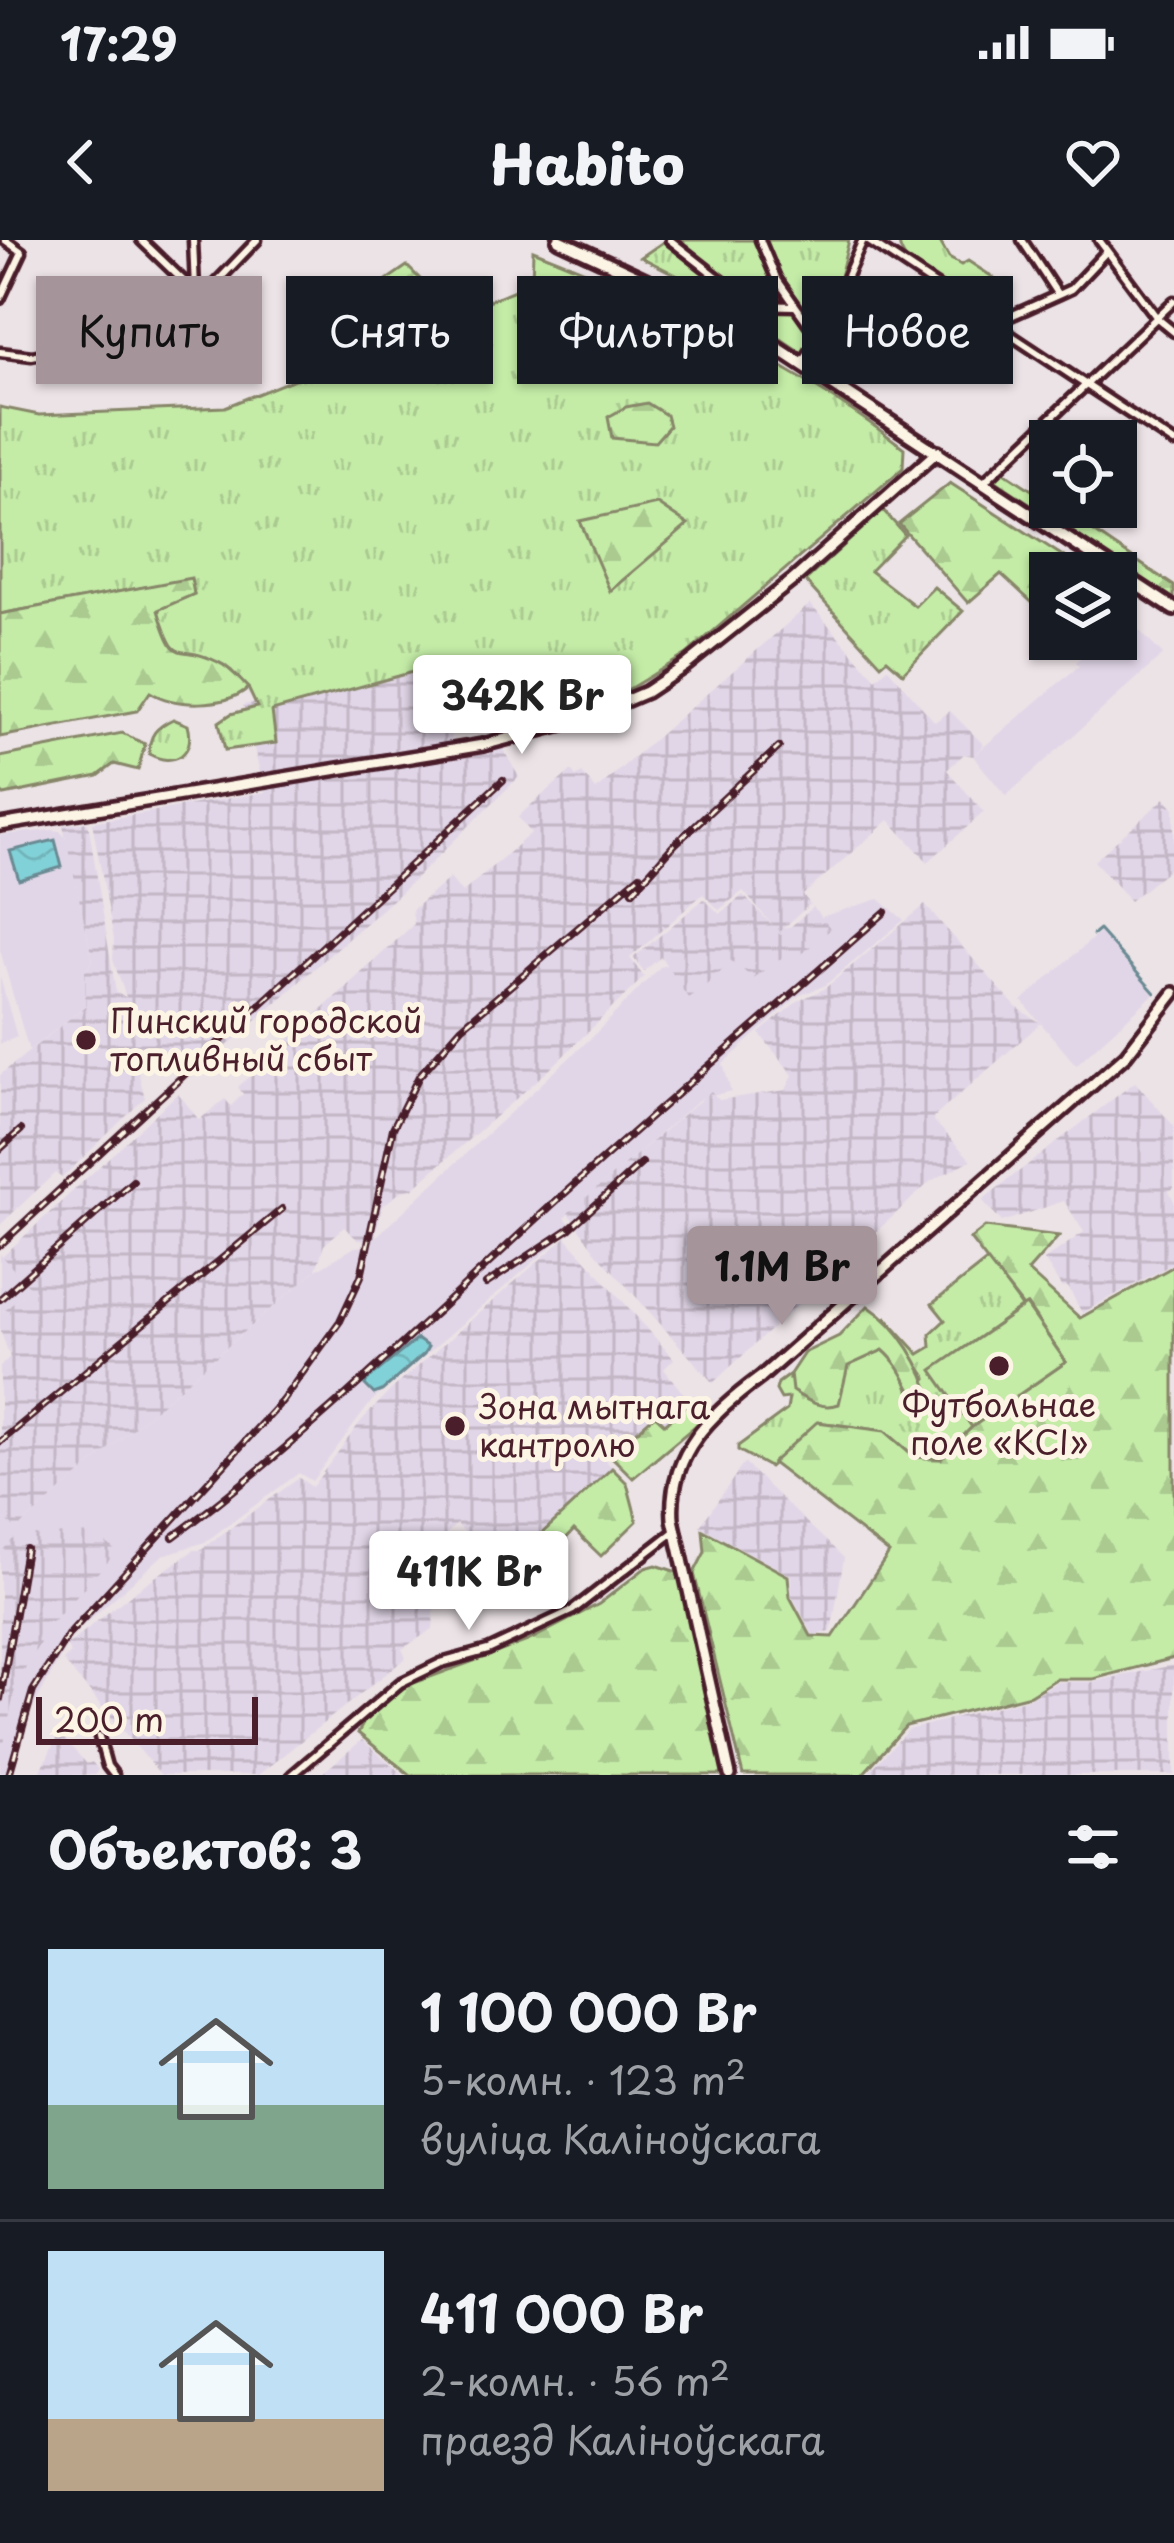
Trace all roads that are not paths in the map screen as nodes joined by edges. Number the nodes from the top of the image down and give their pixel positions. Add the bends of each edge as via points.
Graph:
1 (5, 240) edge
2 (141, 240) edge
3 (193, 240) edge
4 (257, 240) edge
5 (559, 240) edge
6 (670, 240) edge
7 (760, 240) edge
8 (865, 240) edge
9 (1022, 240) edge
10 (1104, 244) edge
11 (178, 276) edge
12 (194, 276) edge
13 (222, 276) edge
14 (848, 276) edge
15 (920, 276) edge
16 (1058, 296) junction
17 (0, 298) edge
18 (1174, 301) edge
19 (795, 306) junction
20 (1013, 315) edge
21 (802, 316) edge
22 (1157, 318) junction
23 (1174, 332) edge
24 (1013, 337) edge
25 (0, 352) edge
26 (36, 355) edge
27 (802, 363) edge
28 (834, 384) edge
29 (1089, 385) junction
30 (1174, 443) edge
31 (938, 451) junction
32 (985, 481) junction
33 (1174, 609) edge
34 (0, 825) edge
35 (1174, 993) edge
36 (675, 1531) junction
37 (99, 1737) dead end
38 (114, 1775) edge
39 (292, 1775) edge
40 (730, 1775) edge

1 - 17 street via 22,252
2 - 11 street
3 - 12 street
4 - 13 street
5 - 27 main road via 744,326
6 - 19 street via 753,305
7 - 19 street
8 - 14 street
8 - 15 street
9 - 16 street
10 - 16 street
10 - 22 street
16 - 20 street
18 - 22 street
19 - 21 street
22 - 23 street
22 - 29 street
24 - 29 street
25 - 26 street
28 - 31 main road
29 - 30 street
29 - 32 street
31 - 32 main road
31 - 34 street via 685,666 585,718 483,746
32 - 33 main road
35 - 36 street via 1126,1055 720,1407 678,1468
36 - 39 street via 573,1610 400,1683
36 - 40 street
37 - 38 street

